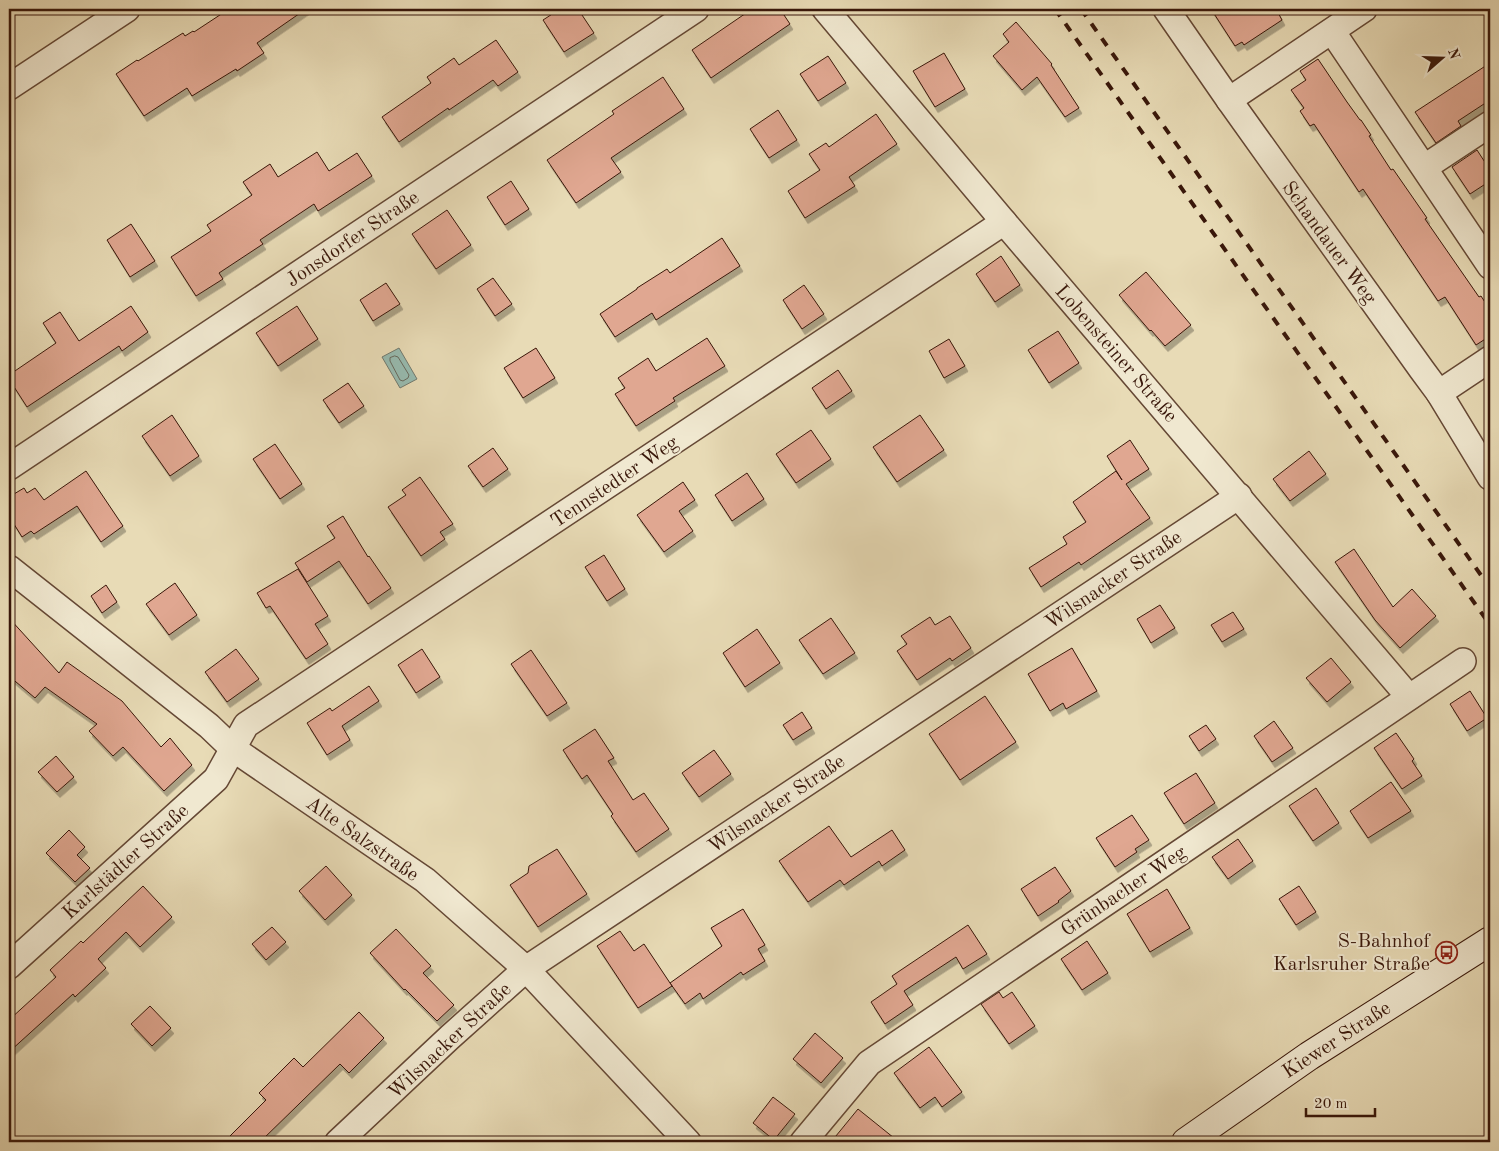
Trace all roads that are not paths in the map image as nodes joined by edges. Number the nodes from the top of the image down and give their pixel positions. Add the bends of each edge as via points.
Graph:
1 (127, 9) edge
2 (696, 9) edge
3 (825, 9) edge
4 (1166, 9) edge
5 (1364, 9) edge
6 (1332, 31) junction
7 (9, 88) edge
8 (1228, 100) junction
9 (1490, 124) edge
10 (1425, 168) junction
11 (1004, 222) junction
12 (1490, 266) edge
13 (1490, 359) edge
14 (1439, 393) junction
15 (9, 467) edge
16 (1490, 478) edge
17 (1239, 496) junction
18 (9, 568) edge
19 (1463, 661) dead end
20 (1409, 697) junction
21 (232, 748) junction
22 (1490, 940) edge
23 (9, 966) edge
24 (526, 969) junction
25 (338, 1142) edge
26 (688, 1142) edge
27 (803, 1142) edge
28 (1186, 1142) edge

1 - 7 street
2 - 15 street, Jonsdorfer Straße
3 - 11 street, Lobensteiner Straße
4 - 8 street, Schandauer Weg
5 - 6 street
6 - 8 street
6 - 10 street
8 - 14 street, Schandauer Weg
9 - 10 street
10 - 12 street
11 - 17 street, Lobensteiner Straße
11 - 21 street, Tennstedter Weg via 246,725
13 - 14 street
14 - 16 street, Schandauer Weg
17 - 20 street, Lobensteiner Straße
17 - 24 street, Wilsnacker Straße
18 - 21 street, Alte Salzstraße via 209,726
19 - 20 street, Grünbacher Weg
20 - 27 street, Grünbacher Weg via 869,1063
21 - 23 street, Karlstädter Straße via 216,779
21 - 24 street, Alte Salzstraße via 425,880
22 - 28 street, Kiewer Straße via 1309,1056
24 - 25 street, Wilsnacker Straße
24 - 26 street, Alte Salzstraße

